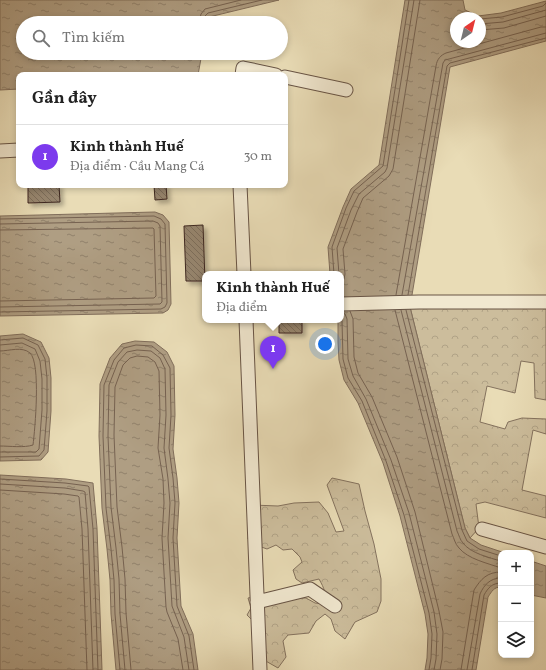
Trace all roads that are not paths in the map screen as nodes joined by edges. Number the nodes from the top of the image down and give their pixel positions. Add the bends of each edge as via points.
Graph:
1 (242, 72) edge
2 (262, 72) edge
3 (288, 78) edge
4 (346, 90) dead end
5 (16, 150) edge
6 (0, 151) edge
7 (240, 188) edge
8 (244, 271) edge
9 (546, 302) edge
10 (344, 304) edge
11 (246, 323) edge
12 (482, 529) dead end
13 (546, 547) edge
14 (257, 602) junction
15 (335, 606) dead end
16 (260, 670) edge

1 - 2 street via 243,68
3 - 4 street
5 - 6 street
7 - 8 street
9 - 10 street
11 - 14 street
12 - 13 street
14 - 15 street via 310,590
14 - 16 street

